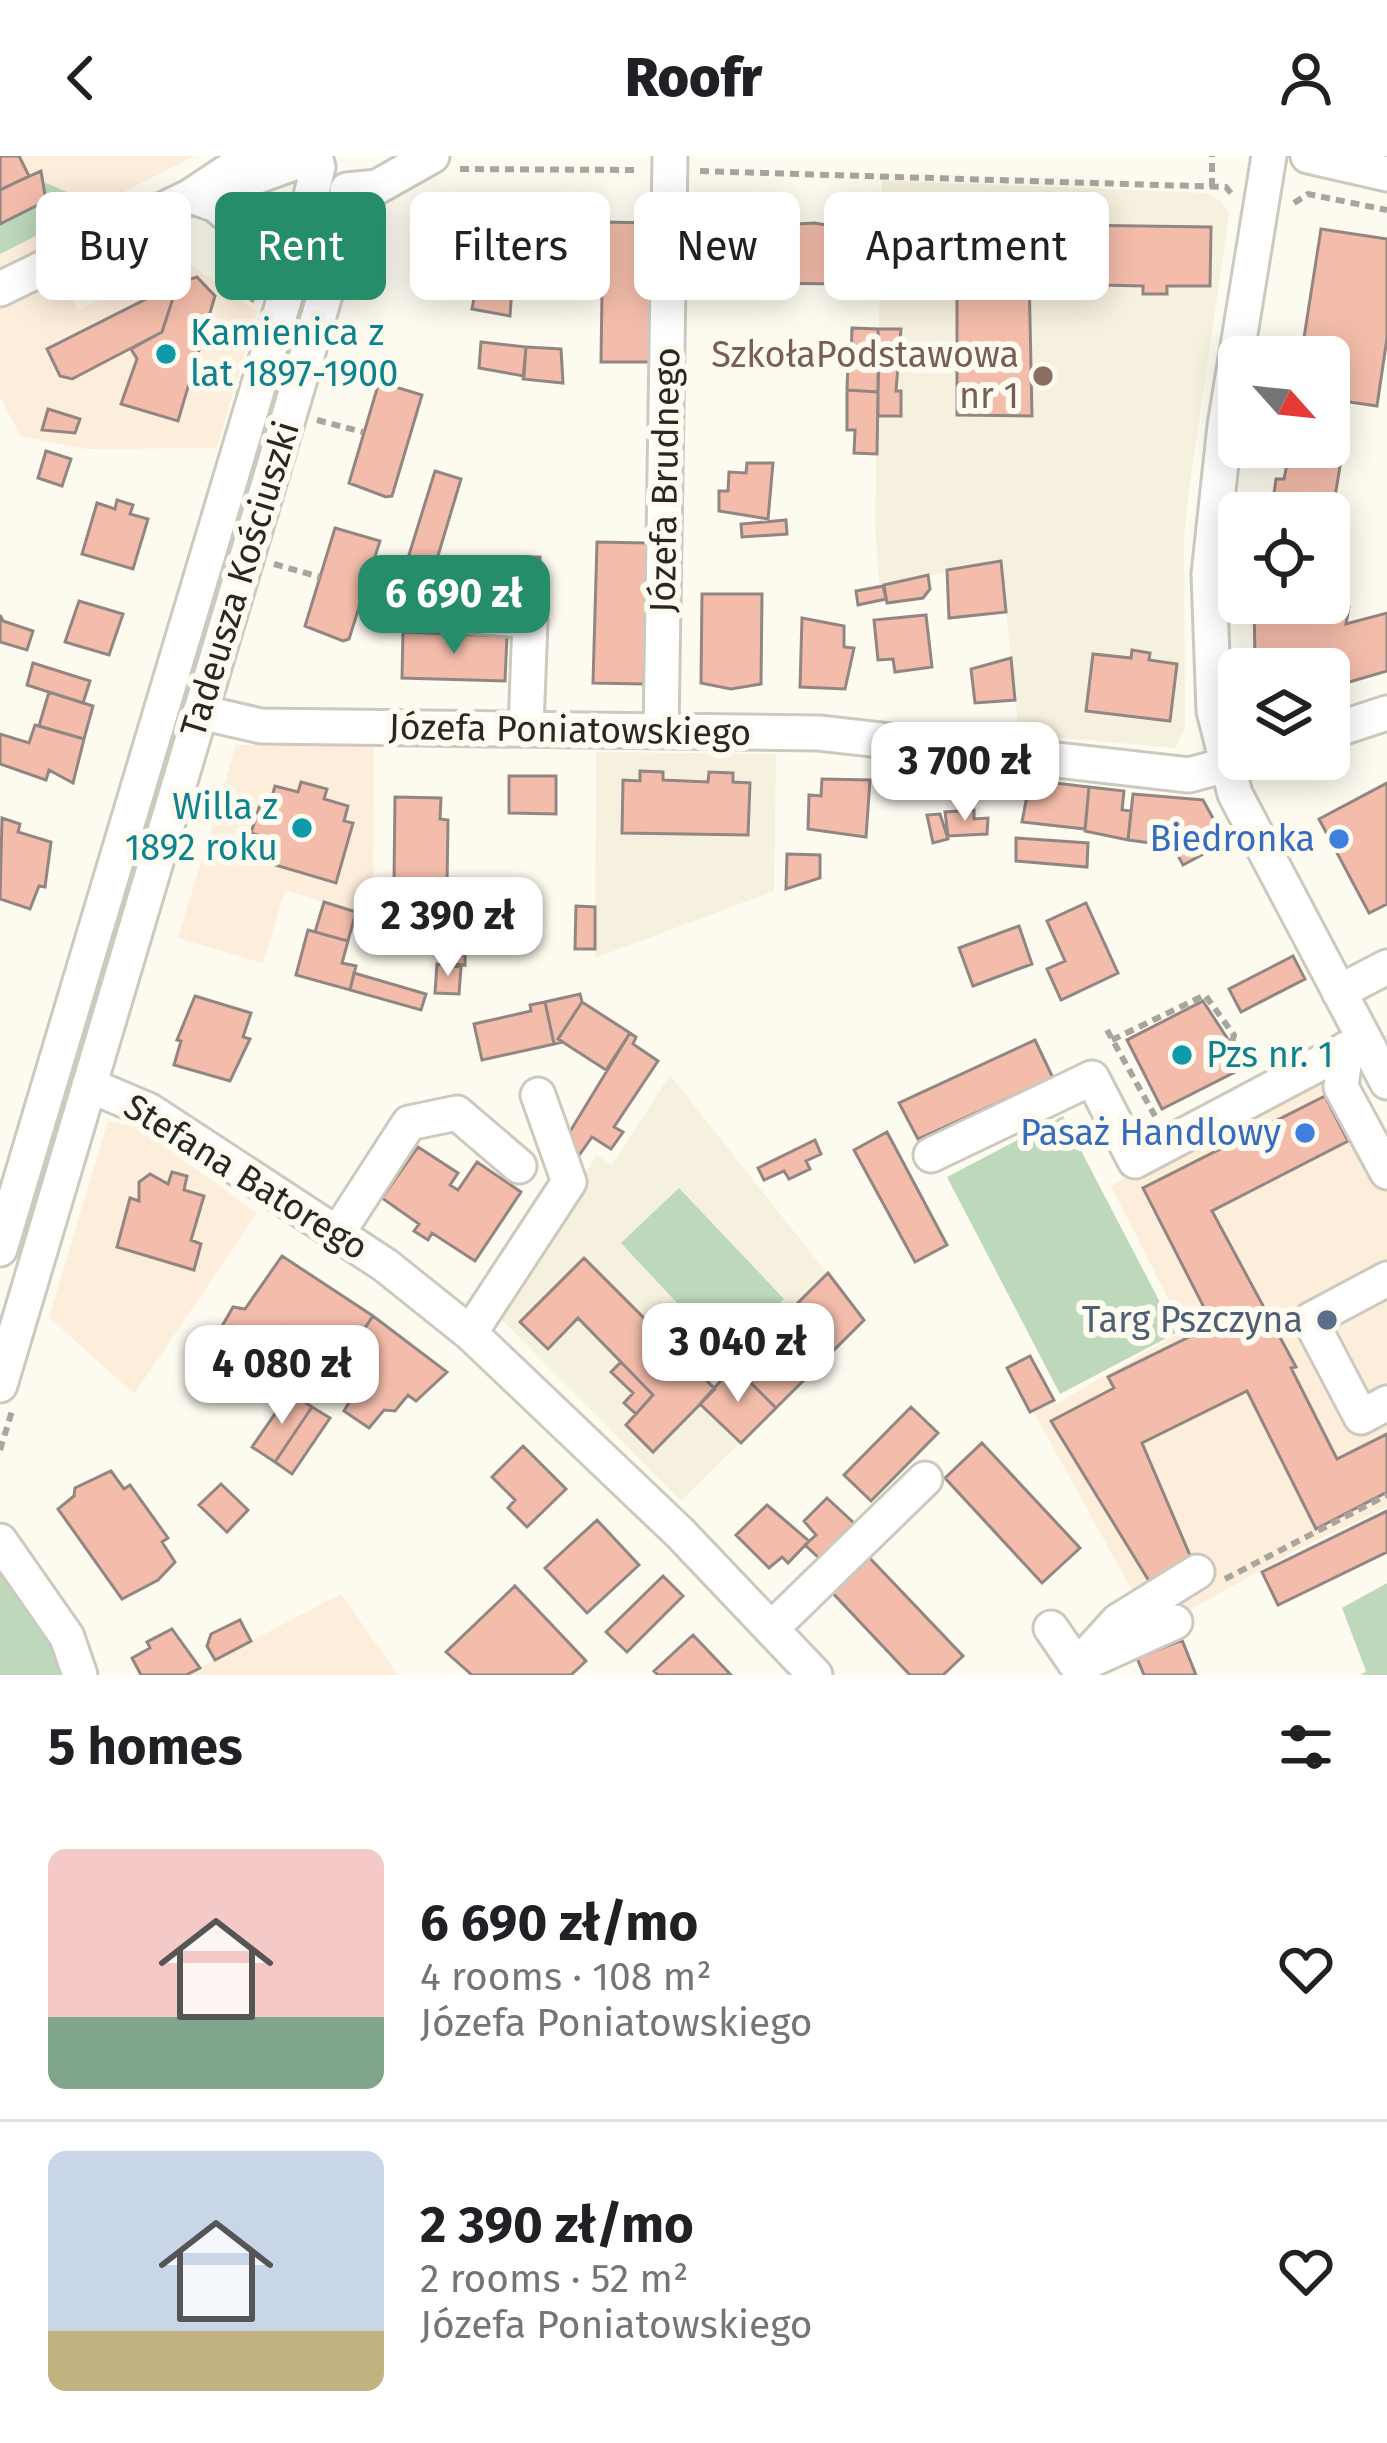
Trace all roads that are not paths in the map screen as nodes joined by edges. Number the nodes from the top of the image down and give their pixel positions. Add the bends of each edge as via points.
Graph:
1 (251, 156) edge
2 (1269, 156) edge
3 (1308, 156) edge
4 (316, 162) edge
5 (444, 162) edge
6 (670, 163) edge
7 (1387, 174) edge
8 (384, 176) edge
9 (310, 192) edge
10 (191, 196) junction
11 (215, 205) edge
12 (36, 271) edge
13 (0, 289) edge
14 (284, 300) edge
15 (407, 610) dead end
16 (1218, 698) edge
17 (200, 712) junction
18 (1387, 713) edge
19 (1350, 726) edge
20 (526, 728) junction
21 (661, 731) junction
22 (1218, 768) edge
23 (1240, 780) edge
24 (1387, 967) edge
25 (1339, 992) junction
26 (1355, 1045) junction
27 (1387, 1082) edge
28 (88, 1085) junction
29 (538, 1095) dead end
30 (931, 1155) dead end
31 (1380, 1159) edge
32 (519, 1166) dead end
33 (337, 1234) junction
34 (0, 1249) edge
35 (1387, 1280) edge
36 (470, 1333) junction
37 (0, 1385) edge
38 (1387, 1403) edge
39 (925, 1479) dead end
40 (0, 1541) edge
41 (1201, 1581) road end
42 (1175, 1622) dead end
43 (1051, 1628) dead end
44 (772, 1629) junction
45 (1068, 1671) edge
46 (80, 1675) edge
47 (815, 1675) edge

1 - 10 street
2 - 16 street via 1210,574 1210,670
3 - 7 street
4 - 8 street via 336,186
4 - 9 street, Tadeusza Kościuszki
4 - 10 street
5 - 8 street
6 - 21 street, Józefa Brudnego
8 - 17 street, Tadeusza Kościuszki via 342,238
10 - 11 street
12 - 13 street
14 - 34 street, Tadeusza Kościuszki
15 - 20 street via 530,621
17 - 20 street, Józefa Poniatowskiego via 261,726
17 - 28 street, Tadeusza Kościuszki
18 - 19 street
20 - 21 street, Józefa Poniatowskiego
21 - 22 street, Józefa Poniatowskiego via 819,733 1190,775
23 - 25 street via 1248,822
24 - 25 street
25 - 26 street
26 - 27 street
26 - 30 street via 1135,1161 1092,1078
26 - 31 street via 1341,1087
28 - 33 street, Stefana Batorego via 150,1111
28 - 37 street, Tadeusza Kościuszki
29 - 36 street via 569,1182
32 - 33 street via 458,1113 409,1124
33 - 36 street, Stefana Batorego
35 - 38 street via 1310,1320 1361,1417
36 - 44 street, Stefana Batorego
39 - 44 street
40 - 46 street via 67,1637
41 - 45 street via 1118,1621
42 - 45 street
43 - 45 street
44 - 47 street, Stefana Batorego

